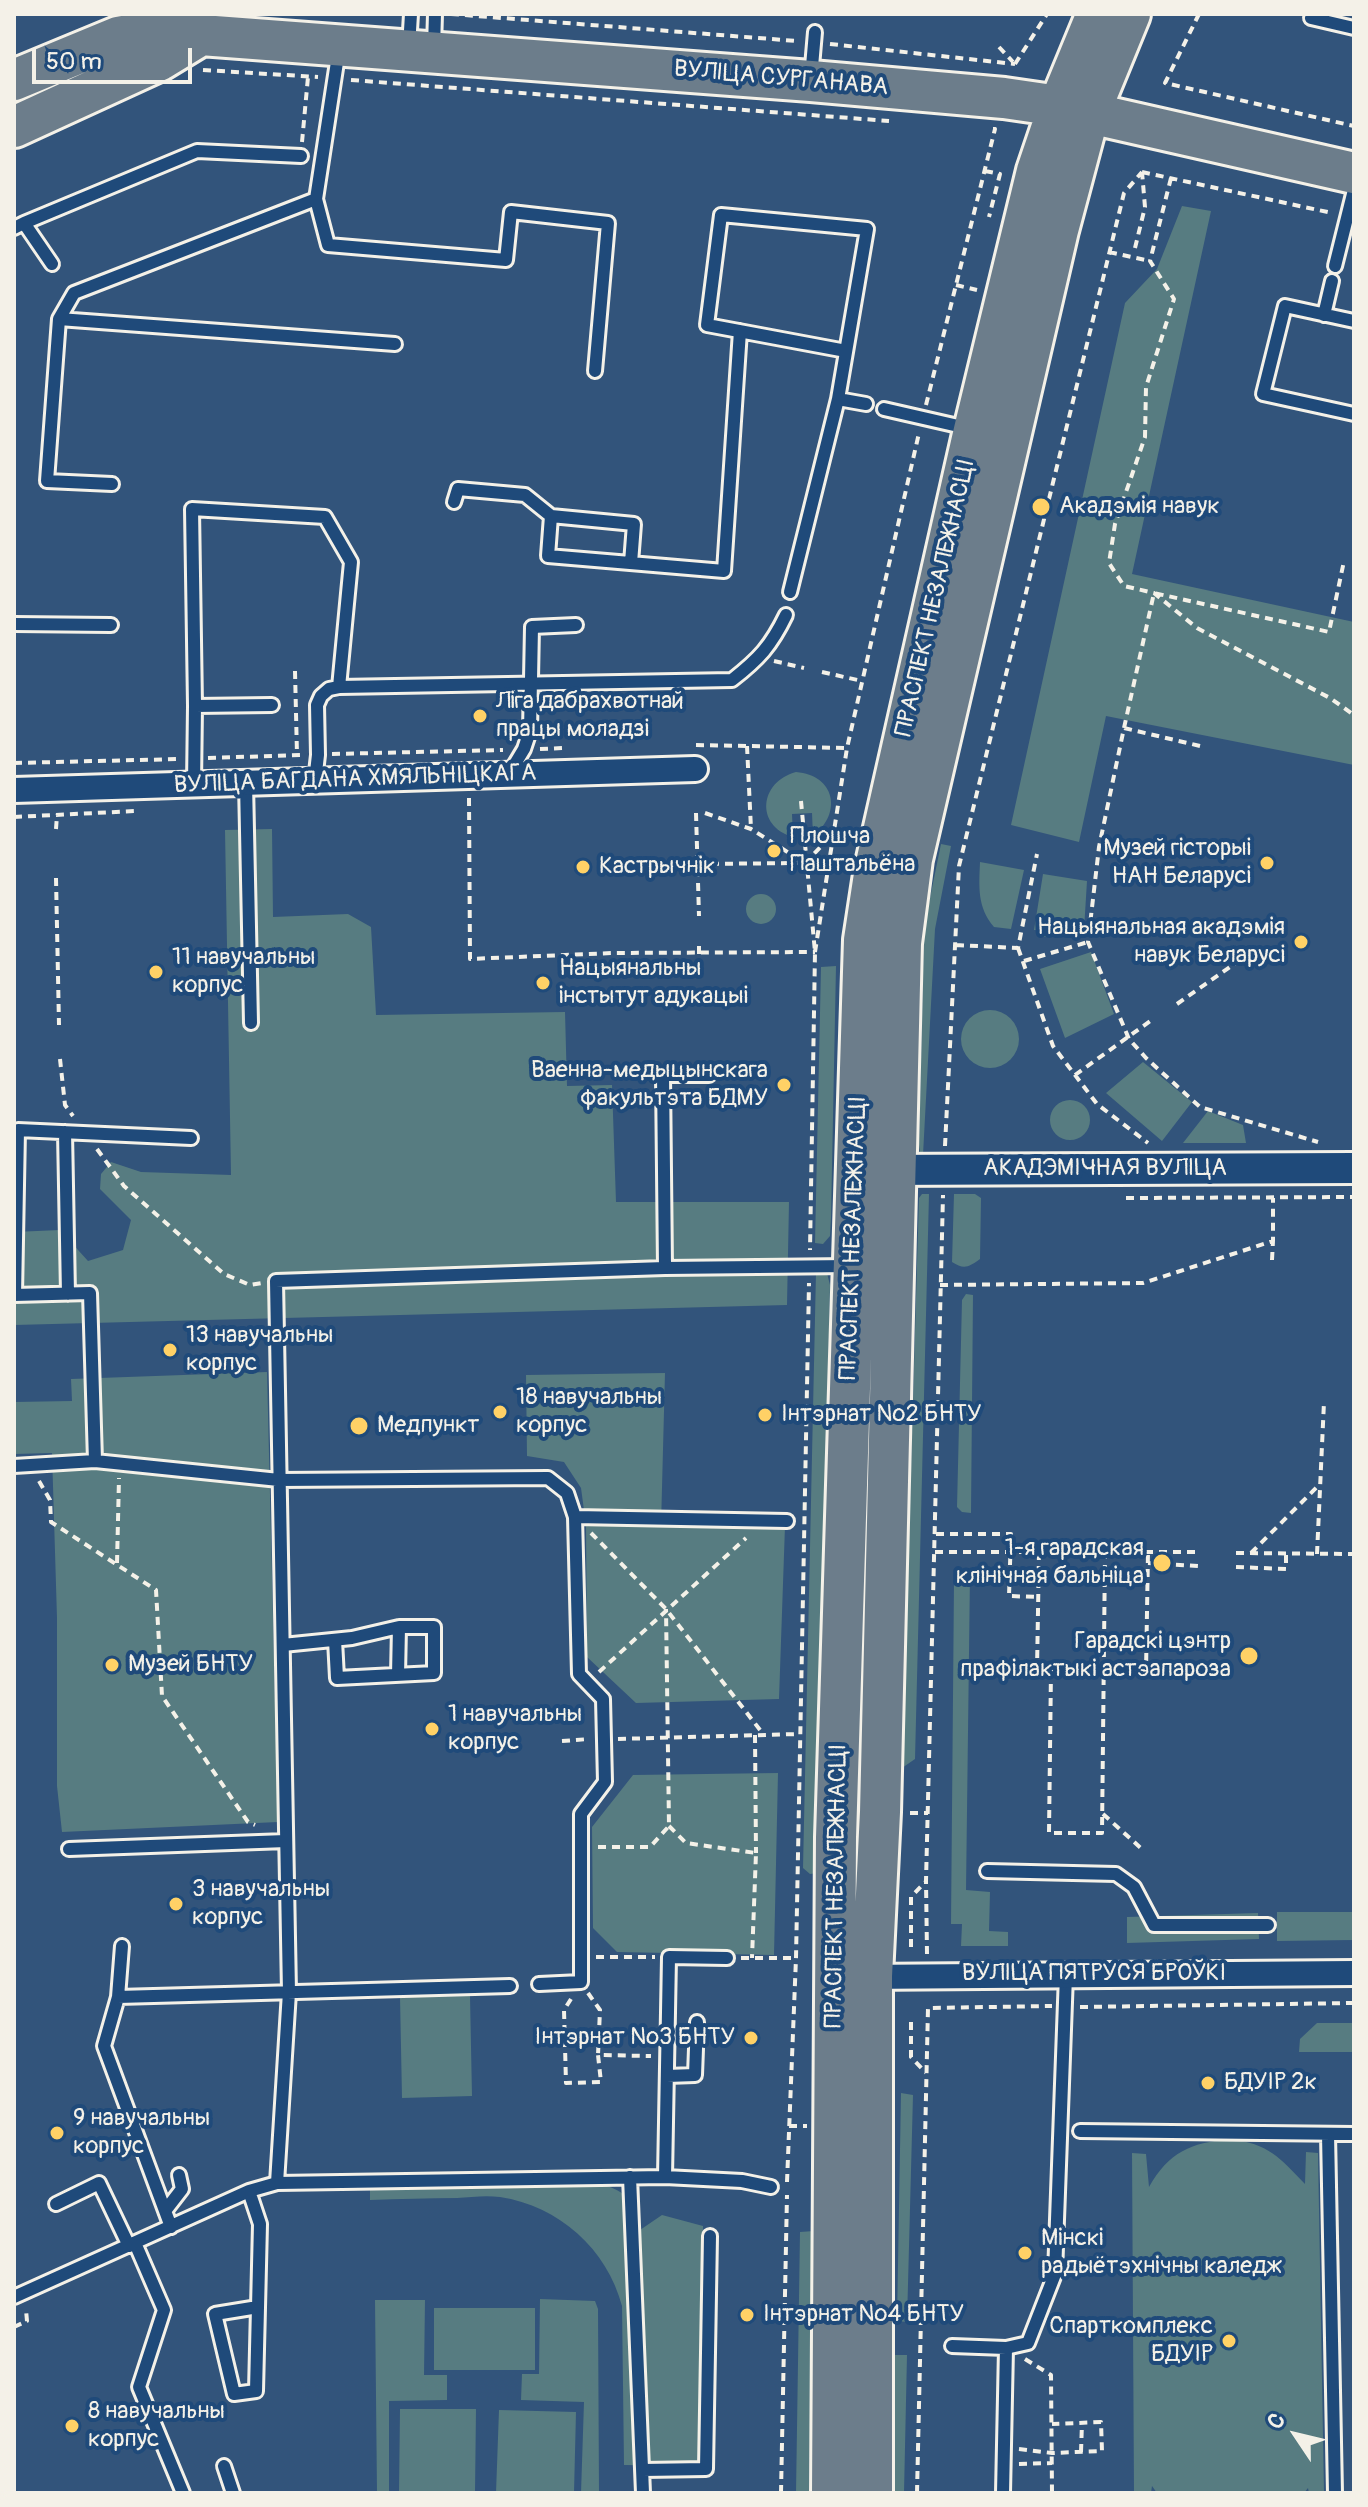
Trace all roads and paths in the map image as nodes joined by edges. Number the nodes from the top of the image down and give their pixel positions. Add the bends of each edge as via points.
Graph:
1 (446, 14) edge
2 (1047, 14) edge
3 (1097, 14) edge
4 (1130, 14) edge
5 (1199, 14) edge
6 (1313, 14) edge
7 (1354, 28) edge
8 (422, 32) edge
9 (814, 37) junction
10 (999, 47) dead end
11 (195, 53) junction
12 (337, 62) junction
13 (1015, 64) junction
14 (308, 77) junction
15 (14, 80) edge
16 (811, 81) junction
17 (1074, 110) junction
18 (901, 122) dead end
19 (1354, 126) edge
20 (14, 127) edge
21 (980, 128) dead end
22 (301, 156) joint
23 (985, 171) junction
24 (1142, 172) junction
25 (1354, 173) edge
26 (1171, 178) junction
27 (1354, 190) edge
28 (316, 199) junction
29 (1348, 216) junction
30 (989, 217) dead end
31 (17, 224) edge
32 (1135, 248) dead end
33 (1109, 252) junction
34 (1150, 261) junction
35 (52, 264) dead end
36 (1335, 266) dead end
37 (1332, 281) dead end
38 (956, 285) junction
39 (981, 291) dead end
40 (1324, 315) junction
41 (59, 319) junction
42 (1354, 321) edge
43 (740, 331) junction
44 (395, 344) dead end
45 (846, 351) junction
46 (595, 371) dead end
47 (838, 399) junction
48 (866, 404) dead end
49 (884, 409) dead end
50 (1354, 414) edge
51 (922, 418) junction
52 (974, 430) junction
53 (112, 484) dead end
54 (454, 502) dead end
55 (551, 516) junction
56 (1344, 561) dead end
57 (631, 563) junction
58 (790, 592) dead end
59 (1154, 593) junction
60 (786, 615) dead end
61 (14, 624) edge
62 (111, 625) dead end
63 (576, 625) dead end
64 (760, 658) junction
65 (804, 668) dead end
66 (295, 671) dead end
67 (822, 672) dead end
68 (862, 681) junction
69 (532, 683) junction
70 (339, 687) junction
71 (272, 705) joint
72 (296, 705) junction
73 (317, 705) junction
74 (195, 706) junction
75 (1354, 715) edge
76 (1124, 728) junction
77 (747, 746) junction
78 (1200, 746) dead end
79 (570, 748) dead end
80 (847, 748) junction
81 (524, 749) junction
82 (465, 751) junction
83 (297, 755) junction
84 (318, 755) junction
85 (695, 757) joint
86 (196, 758) junction
87 (14, 763) edge
88 (509, 776) junction
89 (468, 777) junction
90 (315, 781) junction
91 (246, 783) junction
92 (194, 785) junction
93 (14, 790) edge
94 (801, 801) dead end
95 (696, 813) dead end
96 (705, 813) dead end
97 (14, 817) edge
98 (56, 829) dead end
99 (751, 829) junction
100 (833, 834) junction
101 (1037, 854) dead end
102 (805, 863) junction
103 (697, 864) junction
104 (56, 878) dead end
105 (699, 916) dead end
106 (699, 940) dead end
107 (1088, 942) junction
108 (955, 945) junction
109 (1018, 948) junction
110 (815, 952) junction
111 (1250, 953) dead end
112 (699, 954) junction
113 (1024, 961) junction
114 (1177, 1004) dead end
115 (1153, 1019) dead end
116 (251, 1023) dead end
117 (59, 1025) dead end
118 (1129, 1039) junction
119 (60, 1059) dead end
120 (709, 1075) dead end
121 (1075, 1075) junction
122 (65, 1132) junction
123 (86, 1134) junction
124 (191, 1138) dead end
125 (1327, 1145) dead end
126 (1151, 1146) dead end
127 (945, 1155) dead end
128 (1354, 1168) edge
129 (857, 1170) junction
130 (896, 1170) junction
131 (943, 1193) dead end
132 (1354, 1197) edge
133 (1126, 1198) dead end
134 (1273, 1198) junction
135 (1273, 1241) junction
136 (1272, 1260) dead end
137 (809, 1265) junction
138 (853, 1266) junction
139 (665, 1268) junction
140 (276, 1281) junction
141 (940, 1285) junction
142 (68, 1294) junction
143 (15, 1295) edge
144 (1324, 1402) dead end
145 (95, 1461) junction
146 (120, 1463) junction
147 (29, 1464) junction
148 (14, 1466) edge
149 (279, 1480) junction
150 (1320, 1484) junction
151 (575, 1517) junction
152 (787, 1521) joint
153 (936, 1534) junction
154 (935, 1552) junction
155 (1011, 1552) junction
156 (1039, 1552) junction
157 (1105, 1552) junction
158 (1148, 1552) junction
159 (1198, 1552) dead end
160 (1236, 1553) dead end
161 (1251, 1553) junction
162 (1286, 1553) junction
163 (1317, 1554) junction
164 (1354, 1554) edge
165 (117, 1563) junction
166 (1148, 1563) junction
167 (1198, 1566) dead end
168 (1236, 1567) dead end
169 (1038, 1597) junction
170 (666, 1609) junction
171 (399, 1627) junction
172 (335, 1640) junction
173 (283, 1645) junction
174 (1051, 1670) junction
175 (1104, 1671) junction
176 (398, 1675) junction
177 (588, 1682) junction
178 (799, 1734) junction
179 (755, 1735) junction
180 (764, 1735) junction
181 (669, 1738) junction
182 (604, 1739) junction
183 (562, 1741) dead end
184 (916, 1813) dead end
185 (928, 1813) junction
186 (1103, 1814) junction
187 (669, 1826) junction
188 (286, 1841) junction
189 (582, 1847) junction
190 (69, 1849) dead end
191 (1143, 1850) dead end
192 (756, 1853) junction
193 (987, 1871) dead end
194 (926, 1881) junction
195 (1268, 1925) dead end
196 (122, 1946) dead end
197 (911, 1947) dead end
198 (927, 1956) dead end
199 (582, 1957) junction
200 (669, 1957) junction
201 (727, 1958) joint
202 (752, 1958) junction
203 (796, 1958) junction
204 (1354, 1973) edge
205 (1066, 1975) junction
206 (854, 1978) junction
207 (581, 1982) junction
208 (539, 1984) dead end
209 (510, 1986) dead end
210 (289, 1992) junction
211 (118, 1997) junction
212 (1354, 2003) edge
213 (1064, 2006) junction
214 (697, 2022) dead end
215 (911, 2022) dead end
216 (598, 2055) junction
217 (666, 2056) junction
218 (926, 2073) junction
219 (667, 2076) junction
220 (1080, 2131) dead end
221 (1328, 2134) junction
222 (1354, 2134) edge
223 (179, 2175) dead end
224 (630, 2177) junction
225 (665, 2177) junction
226 (277, 2183) junction
227 (771, 2187) dead end
228 (249, 2191) junction
229 (56, 2204) dead end
230 (165, 2211) junction
231 (171, 2227) junction
232 (710, 2236) dead end
233 (132, 2245) junction
234 (14, 2297) edge
235 (258, 2307) junction
236 (952, 2346) dead end
237 (1006, 2348) junction
238 (1082, 2423) junction
239 (1052, 2424) junction
240 (1004, 2447) junction
241 (1081, 2452) junction
242 (1052, 2453) junction
243 (1052, 2463) junction
244 (1017, 2464) dead end
245 (224, 2466) dead end
246 (643, 2470) junction
247 (183, 2493) edge
248 (233, 2493) edge
249 (643, 2493) edge
250 (781, 2493) edge
251 (832, 2493) edge
252 (872, 2493) edge
253 (917, 2493) edge
254 (1003, 2493) edge
255 (1052, 2493) edge
256 (1335, 2493) edge

1 - 9 path
2 - 13 path
3 - 17 main road, ПРАСПЕКТ НЕЗАЛЕЖНАСЦІ
4 - 17 main road, ПРАСПЕКТ НЕЗАЛЕЖНАСЦІ
5 - 19 path via 1165,83
6 - 7 lane via 1311,18
8 - 12 main road, ВУЛІЦА СУРГАНАВА
8 - 16 main road, ВУЛІЦА СУРГАНАВА
9 - 13 path
9 - 16 lane
10 - 13 path
11 - 12 main road, ВУЛІЦА СУРГАНАВА
11 - 14 path via 203,70
11 - 15 main road, ВУЛІЦА СУРГАНАВА via 162,29 118,37
11 - 20 main road via 160,60
12 - 14 path
12 - 18 path
12 - 28 lane
14 - 22 path
16 - 17 main road, ВУЛІЦА СУРГАНАВА via 1004,98
17 - 25 main road, ВУЛІЦА СУРГАНАВА
17 - 52 main road, ПРАСПЕКТ НЕЗАЛЕЖНАСЦІ via 1037,171
17 - 130 main road, ПРАСПЕКТ НЕЗАЛЕЖНАСЦІ via 1058,230 912,859 901,943
21 - 23 path via 995,129
22 - 31 lane via 197,151
23 - 30 path via 1000,174
23 - 38 path
24 - 26 path
24 - 32 path via 1145,207
24 - 33 path via 1124,193
26 - 29 path
26 - 34 path
27 - 29 lane
28 - 41 lane via 74,293
28 - 46 lane via 328,245 506,260 511,212 608,223
29 - 36 lane
31 - 35 lane
33 - 34 path
33 - 108 path via 959,866
34 - 59 path via 1174,299 1146,387 1145,437 1115,524 1109,563 1124,586
37 - 40 lane
38 - 39 path
38 - 51 path
40 - 42 lane
40 - 50 lane via 1285,306 1263,394
41 - 44 lane
41 - 53 lane via 47,481
43 - 45 lane
43 - 45 lane via 707,325 721,215 867,229
43 - 57 lane via 724,571
45 - 47 lane
47 - 48 lane
47 - 58 lane
49 - 51 lane
51 - 52 lane
51 - 68 path
52 - 129 main road, ПРАСПЕКТ НЕЗАЛЕЖНАСЦІ via 875,868 864,940
54 - 55 lane via 458,489 525,495
55 - 57 lane via 634,524
55 - 57 lane via 548,556
56 - 59 path via 1329,632
59 - 75 path via 1197,628
59 - 76 path
60 - 64 lane
61 - 62 lane
63 - 69 lane via 532,627
64 - 65 path
64 - 69 lane via 732,680
66 - 72 path
67 - 68 path
68 - 80 path
69 - 70 lane
69 - 81 lane
70 - 73 lane via 329,689
70 - 74 lane via 351,562 325,517 192,509
71 - 72 path
71 - 74 lane
72 - 73 path
72 - 83 path
73 - 84 lane
74 - 86 lane
76 - 78 path
76 - 107 path via 1099,847
77 - 80 path
77 - 85 path
77 - 99 path
79 - 81 path
80 - 100 path
81 - 82 path
81 - 88 lane
82 - 84 path
82 - 89 path
83 - 84 path
83 - 86 path
84 - 90 lane
85 - 88 street, ВУЛІЦА БАГДАНА ХМЯЛЬНІЦКАГА
86 - 87 path
86 - 92 lane
88 - 89 street, ВУЛІЦА БАГДАНА ХМЯЛЬНІЦКАГА
89 - 90 street, ВУЛІЦА БАГДАНА ХМЯЛЬНІЦКАГА
89 - 112 path via 470,959
90 - 91 street, ВУЛІЦА БАГДАНА ХМЯЛЬНІЦКАГА
91 - 92 street, ВУЛІЦА БАГДАНА ХМЯЛЬНІЦКАГА
91 - 116 lane
92 - 93 street, ВУЛІЦА БАГДАНА ХМЯЛЬНІЦКАГА
94 - 102 path
95 - 103 path
96 - 99 path
97 - 98 path via 57,815
99 - 102 path
100 - 102 path
100 - 110 path
101 - 109 path
102 - 103 path
102 - 110 path
103 - 105 path
104 - 117 path
106 - 112 path
107 - 113 path
107 - 118 path
108 - 109 path
108 - 127 path
109 - 113 path
110 - 112 path
110 - 137 path
111 - 114 path
113 - 121 path via 1053,1046
115 - 118 path
118 - 121 path
118 - 125 path via 1200,1107
119 - 123 path via 65,1105
120 - 139 lane via 663,1075
121 - 126 path via 1097,1104
122 - 123 lane
122 - 142 lane
122 - 143 lane via 18,1130
123 - 124 lane
123 - 140 path via 124,1186 224,1274 250,1285
128 - 130 street, АКАДЭМІЧНАЯ ВУЛІЦА
129 - 130 street, АКАДЭМІЧНАЯ ВУЛІЦА
129 - 138 main road, ПРАСПЕКТ НЕЗАЛЕЖНАСЦІ
130 - 206 main road, ПРАСПЕКТ НЕЗАЛЕЖНАСЦІ via 880,1823
131 - 141 path
132 - 134 path
133 - 134 path
134 - 135 path
135 - 136 path
135 - 141 path via 1143,1283
137 - 138 lane
137 - 139 lane
137 - 178 path
138 - 206 main road, ПРАСПЕКТ НЕЗАЛЕЖНАСЦІ via 836,1837
139 - 140 lane
140 - 149 lane
141 - 153 path
142 - 143 lane
142 - 145 lane via 90,1293
144 - 150 path
145 - 146 lane
145 - 147 lane
146 - 149 lane
146 - 165 path
147 - 148 lane
147 - 165 path via 50,1500 51,1522
149 - 151 lane via 548,1478 567,1493
149 - 173 lane
150 - 161 path
150 - 163 path
151 - 152 lane
151 - 170 path
151 - 177 lane via 579,1674
152 - 170 path via 746,1538
153 - 154 path
153 - 155 path via 1011,1534
154 - 155 path
154 - 185 path
155 - 156 path
155 - 169 path via 1009,1596
156 - 157 path
156 - 169 path
157 - 158 path
157 - 175 path
158 - 159 path
158 - 166 path
160 - 161 path
161 - 162 path
162 - 163 path
162 - 168 path via 1286,1569
163 - 164 path
165 - 188 path via 156,1590 162,1696 248,1822
166 - 167 path
166 - 175 path via 1149,1672
169 - 174 path via 1037,1670
170 - 177 path
170 - 180 path
170 - 181 path
171 - 172 lane
171 - 176 lane
171 - 176 lane via 434,1627 434,1673
172 - 173 lane
172 - 176 lane via 337,1678
173 - 188 lane
174 - 175 path
174 - 186 path via 1049,1833 1102,1833
175 - 186 path
177 - 182 lane via 603,1699
178 - 180 path
178 - 203 path
179 - 180 path
179 - 181 path
179 - 192 path
181 - 182 path
181 - 187 path
182 - 183 path
182 - 189 lane via 605,1782 581,1814
184 - 185 path
185 - 194 path
186 - 191 path
187 - 189 path via 650,1847
187 - 192 path via 686,1843
188 - 190 lane
188 - 210 lane
189 - 199 lane
192 - 202 path
193 - 195 lane via 1116,1874 1134,1887 1154,1925
194 - 197 path via 911,1897
194 - 198 path
196 - 211 lane
199 - 200 path
199 - 207 lane
200 - 201 lane
200 - 217 lane
201 - 202 path
202 - 203 path
203 - 250 path
204 - 205 street, ВУЛІЦА ПЯТРУСЯ БРОЎКІ
205 - 206 street, ВУЛІЦА ПЯТРУСЯ БРОЎКІ
205 - 213 lane
206 - 251 main road, ПРАСПЕКТ НЕЗАЛЕЖНАСЦІ
206 - 252 main road, ПРАСПЕКТ НЕЗАЛЕЖНАСЦІ
207 - 208 lane
207 - 216 path via 600,2010
207 - 216 path via 564,2010 566,2083 601,2082
209 - 210 lane
210 - 211 lane
210 - 226 lane
211 - 230 lane via 104,2046
212 - 213 path
213 - 218 path via 928,2008
213 - 237 lane via 1055,2274 1028,2343
214 - 219 lane via 695,2075
215 - 218 path via 911,2057
216 - 217 path
217 - 219 lane
218 - 253 path
219 - 225 lane
220 - 221 lane
221 - 222 lane
221 - 256 lane
223 - 230 lane via 182,2189
224 - 225 lane
224 - 226 lane
224 - 246 lane
225 - 227 lane
226 - 228 lane
228 - 231 lane
228 - 235 lane via 260,2224
229 - 233 lane via 99,2183
230 - 231 lane
231 - 233 lane
232 - 246 lane via 706,2469
233 - 234 lane
233 - 247 lane via 164,2310 139,2387
235 - 235 lane via 256,2391 234,2394 215,2314
236 - 237 lane
237 - 239 path via 1051,2375
237 - 240 lane
238 - 239 path
238 - 241 path
238 - 241 path via 1101,2422 1102,2451
239 - 242 path
240 - 242 path
240 - 254 lane
241 - 242 path
242 - 243 path
243 - 244 path
243 - 255 path
245 - 248 lane
246 - 249 lane

